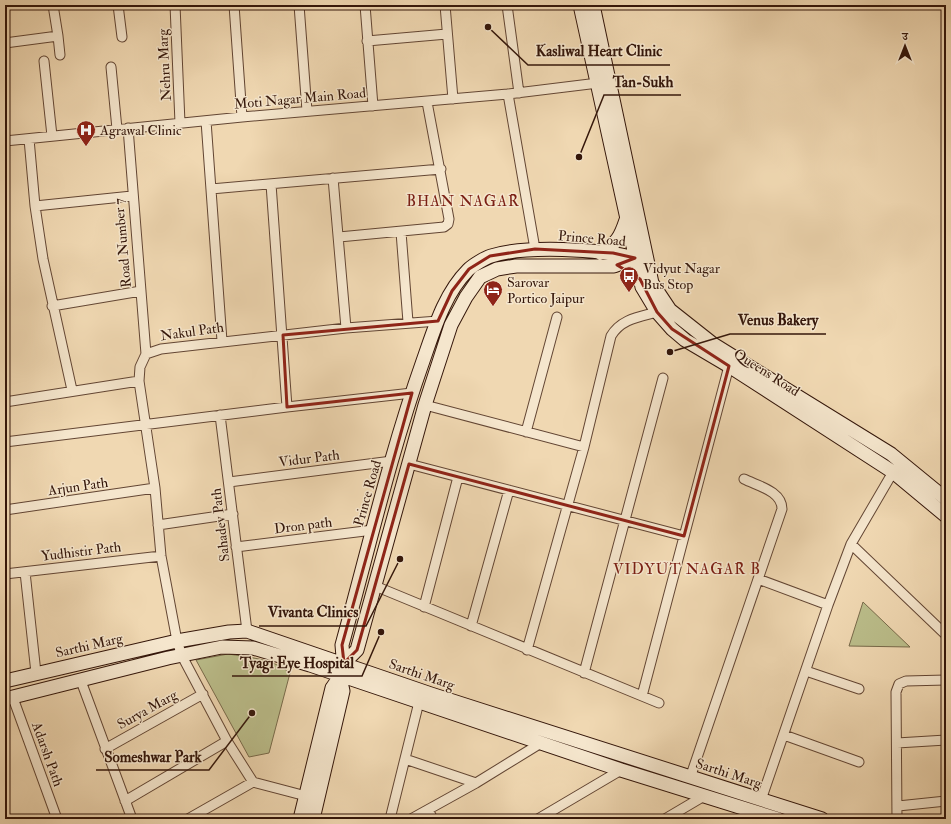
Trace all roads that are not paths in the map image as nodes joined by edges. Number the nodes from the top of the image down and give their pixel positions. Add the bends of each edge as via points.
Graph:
1 (53, 5) edge
2 (118, 5) edge
3 (175, 5) edge
4 (234, 5) edge
5 (299, 5) edge
6 (365, 5) edge
7 (445, 5) edge
8 (507, 5) edge
9 (580, 5) edge
10 (593, 5) edge
11 (447, 34) junction
12 (58, 36) junction
13 (122, 37) dead end
14 (367, 41) junction
15 (5, 43) edge
16 (60, 55) dead end
17 (44, 61) dead end
18 (111, 67) dead end
19 (598, 83) junction
20 (519, 93) junction
21 (508, 94) junction
22 (453, 100) junction
23 (427, 102) junction
24 (373, 106) junction
25 (308, 111) junction
26 (242, 117) junction
27 (206, 121) junction
28 (180, 123) junction
29 (128, 128) junction
30 (117, 129) junction
31 (52, 136) junction
32 (29, 139) junction
33 (5, 141) edge
34 (441, 169) junction
35 (333, 178) junction
36 (271, 184) junction
37 (211, 189) junction
38 (132, 196) junction
39 (35, 206) junction
40 (626, 219) junction
41 (401, 232) junction
42 (339, 237) junction
43 (535, 249) junction
44 (600, 253) junction
45 (641, 257) junction
46 (614, 266) junction
47 (640, 279) junction
48 (141, 291) junction
49 (52, 306) junction
50 (657, 312) junction
51 (557, 317) dead end
52 (438, 321) junction
53 (408, 322) junction
54 (346, 328) junction
55 (282, 335) junction
56 (222, 341) junction
57 (146, 354) junction
58 (729, 366) junction
59 (663, 378) dead end
60 (139, 381) junction
61 (72, 390) junction
62 (412, 393) junction
63 (5, 402) edge
64 (425, 404) junction
65 (287, 407) junction
66 (220, 415) junction
67 (833, 417) junction
68 (146, 424) junction
69 (826, 429) junction
70 (526, 432) junction
71 (5, 442) edge
72 (584, 447) junction
73 (392, 461) junction
74 (409, 464) junction
75 (893, 472) junction
76 (458, 477) junction
77 (744, 479) dead end
78 (229, 482) junction
79 (155, 488) junction
80 (509, 490) junction
81 (946, 499) edge
82 (568, 506) junction
83 (5, 510) edge
84 (233, 514) junction
85 (946, 516) edge
86 (625, 520) junction
87 (158, 525) junction
88 (373, 530) junction
89 (684, 536) junction
90 (851, 544) junction
91 (236, 547) junction
92 (161, 556) junction
93 (25, 572) junction
94 (5, 574) edge
95 (758, 579) junction
96 (375, 586) junction
97 (828, 605) junction
98 (424, 606) junction
99 (471, 626) junction
100 (247, 631) junction
101 (946, 636) edge
102 (177, 641) junction
103 (527, 650) junction
104 (182, 656) junction
105 (344, 663) junction
106 (806, 671) junction
107 (36, 673) junction
108 (584, 673) junction
109 (340, 677) junction
110 (946, 680) edge
111 (5, 681) edge
112 (81, 681) junction
113 (859, 689) dead end
114 (203, 694) junction
115 (642, 696) junction
116 (9, 698) edge
117 (419, 702) junction
118 (659, 703) dead end
119 (784, 735) junction
120 (535, 737) junction
121 (946, 740) edge
122 (228, 741) junction
123 (897, 743) junction
124 (105, 748) junction
125 (626, 757) junction
126 (405, 759) junction
127 (859, 762) dead end
128 (621, 770) junction
129 (690, 778) junction
130 (254, 782) junction
131 (476, 783) junction
132 (708, 783) junction
133 (306, 796) junction
134 (704, 796) junction
135 (761, 800) junction
136 (125, 801) junction
137 (946, 801) edge
138 (898, 806) junction
139 (428, 810) junction
140 (130, 818) edge
141 (57, 819) edge
142 (188, 819) edge
143 (300, 819) edge
144 (313, 819) edge
145 (390, 819) edge
146 (410, 819) edge
147 (433, 819) edge
148 (538, 819) edge
149 (665, 819) edge
150 (778, 819) edge
151 (822, 819) edge
152 (897, 819) edge

1 - 12 street
2 - 13 street
3 - 28 street, Nehru Marg
4 - 26 street
5 - 25 street
6 - 14 street
7 - 11 street
8 - 20 street
9 - 19 street, Queens Road
10 - 45 street, Queens Road
11 - 14 street
11 - 22 street
12 - 15 street
12 - 16 street
14 - 24 street
17 - 31 street
18 - 30 street
19 - 20 street, Moti Nagar Main Road
19 - 40 street, Queens Road
20 - 21 street, Moti Nagar Main Road
21 - 22 street, Moti Nagar Main Road
21 - 43 street
22 - 23 street, Moti Nagar Main Road
23 - 24 street, Moti Nagar Main Road
23 - 34 street
24 - 25 street, Moti Nagar Main Road
25 - 26 street, Moti Nagar Main Road
26 - 27 street, Moti Nagar Main Road
27 - 28 street, Moti Nagar Main Road
27 - 37 street
28 - 29 street, Moti Nagar Main Road
29 - 30 street, Moti Nagar Main Road
29 - 38 street, Road Number 7
30 - 31 street, Moti Nagar Main Road
31 - 32 street, Moti Nagar Main Road
32 - 33 street, Moti Nagar Main Road
32 - 39 street
34 - 35 street
34 - 41 street via 448,224 444,228
35 - 36 street
35 - 42 street
36 - 37 street
36 - 55 street
37 - 56 street
38 - 39 street
38 - 48 street, Road Number 7
39 - 49 street
40 - 44 street via 620,237 612,246
40 - 45 street, Queens Road
41 - 42 street
41 - 53 street
42 - 54 street
43 - 44 street, Prince Road
43 - 52 street, Prince Road via 490,256 469,269 452,291
44 - 45 street, Prince Road
45 - 46 street, Prince Road
45 - 47 street, Queens Road
45 - 67 street, Queens Road via 652,283 670,310 713,344
46 - 47 street
46 - 64 street, Prince Road via 516,266 497,269 480,277 451,324
47 - 50 street, Queens Road
48 - 49 street
48 - 57 street, Road Number 7
49 - 61 street
50 - 58 street, Queens Road via 685,340
50 - 72 street via 625,322 617,327 611,336
51 - 70 street
52 - 53 street, Nakul Path
52 - 62 street, Prince Road
53 - 54 street, Nakul Path
54 - 55 street, Nakul Path
55 - 56 street, Nakul Path
55 - 65 street
56 - 57 street, Nakul Path via 161,349
57 - 60 street, Nakul Path via 140,367
58 - 69 street, Queens Road
58 - 89 street
59 - 86 street
60 - 61 street
60 - 68 street, Nakul Path
61 - 63 street
62 - 65 street
62 - 73 street, Prince Road
64 - 70 street
64 - 74 street, Prince Road
65 - 66 street
66 - 68 street
66 - 78 street, Sahadev Path
67 - 69 street
67 - 81 street, Queens Road via 892,454
68 - 71 street
68 - 79 street, Nakul Path
69 - 75 street, Queens Road
70 - 72 street
72 - 82 street
73 - 78 street, Vidur Path
73 - 88 street, Prince Road
74 - 76 street
74 - 96 street, Prince Road
75 - 85 street, Queens Road
75 - 90 street
76 - 80 street
76 - 98 street
77 - 95 street via 778,496 782,501 782,509
78 - 84 street, Sahadev Path
79 - 83 street, Arjun Path
79 - 87 street, Nakul Path
80 - 82 street
80 - 99 street
82 - 86 street
82 - 103 street
84 - 87 street
84 - 91 street, Sahadev Path
86 - 89 street
86 - 108 street
87 - 92 street, Nakul Path
88 - 91 street, Dron path
88 - 105 street, Prince Road via 342,645
89 - 115 street
90 - 97 street
90 - 101 street
91 - 100 street, Sahadev Path
92 - 93 street, Yudhistir Path
92 - 102 street, Nakul Path
93 - 94 street, Yudhistir Path
93 - 107 street
95 - 97 street
95 - 129 street
96 - 98 street
96 - 105 street, Prince Road via 357,650
97 - 106 street
98 - 99 street
99 - 103 street
100 - 102 street, Sarthi Marg
100 - 105 street, Sarthi Marg
102 - 104 street, Nakul Path
102 - 107 street, Sarthi Marg
103 - 108 street
104 - 109 street via 222,647 254,648
104 - 112 street
104 - 114 street, Nakul Path
105 - 109 street, Prince Road
105 - 120 street, Sarthi Marg
106 - 113 street
106 - 119 street
107 - 111 street, Sarthi Marg
108 - 115 street
109 - 117 street
109 - 133 street, Prince Road via 332,688
109 - 144 street, Prince Road via 343,691
110 - 123 street via 906,681 899,684 896,692
112 - 116 street
112 - 124 street
114 - 122 street, Nakul Path
114 - 124 street, Surya Marg
115 - 118 street
116 - 141 street, Adarsh Path
117 - 120 street
117 - 126 street
119 - 127 street
119 - 135 street
120 - 125 street, Sarthi Marg
120 - 128 street
120 - 131 street
121 - 123 street
122 - 130 street, Nakul Path
122 - 136 street
123 - 138 street
124 - 136 street
125 - 128 street
125 - 129 street, Sarthi Marg
126 - 131 street
126 - 145 street
128 - 134 street
128 - 148 street
129 - 132 street, Sarthi Marg
130 - 133 street
130 - 142 street
131 - 139 street
132 - 134 street
132 - 135 street, Sarthi Marg
133 - 143 street, Prince Road
134 - 149 street
134 - 150 street
135 - 151 street, Sarthi Marg
136 - 140 street
137 - 138 street
138 - 152 street
139 - 146 street
139 - 147 street

